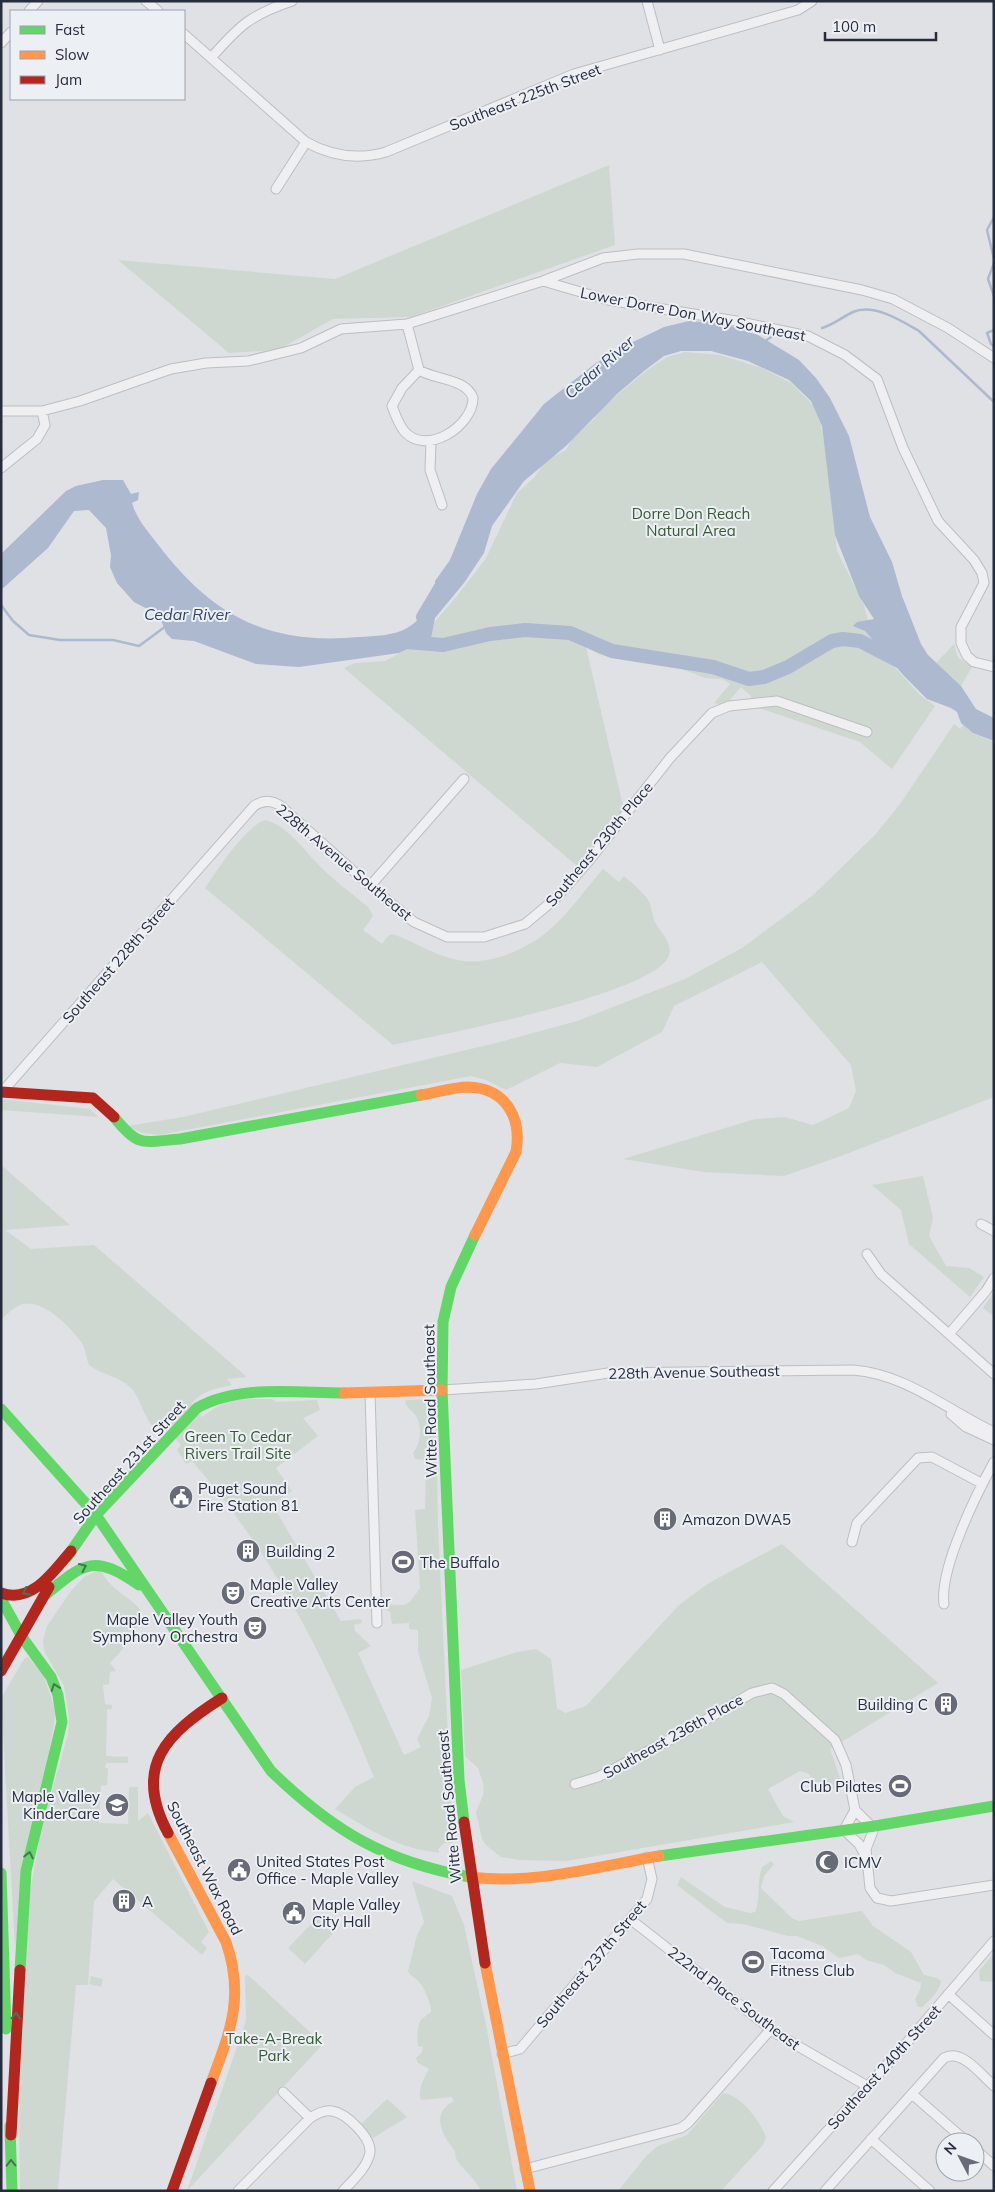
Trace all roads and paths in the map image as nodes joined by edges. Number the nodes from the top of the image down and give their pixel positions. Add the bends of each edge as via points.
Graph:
1 (146, 1) edge
2 (292, 1) edge
3 (647, 1) edge
4 (812, 1) edge
5 (157, 10) edge
6 (10, 33) edge
7 (185, 35) edge
8 (1, 43) edge
9 (660, 50) junction
10 (210, 58) junction
11 (306, 142) junction
12 (276, 189) dead end
13 (543, 281) junction
14 (408, 324) junction
15 (994, 358) edge
16 (419, 370) junction
17 (1, 411) edge
18 (42, 411) junction
19 (431, 441) junction
20 (1, 468) edge
21 (442, 505) dead end
22 (994, 667) edge
23 (867, 732) dead end
24 (464, 779) dead end
25 (235, 828) joint
26 (370, 886) junction
27 (462, 938) joint
28 (1, 1092) edge
29 (981, 1224) dead end
30 (994, 1230) edge
31 (867, 1254) dead end
32 (994, 1278) edge
33 (949, 1334) junction
34 (994, 1374) edge
35 (442, 1390) junction
36 (370, 1393) junction
37 (940, 1403) junction
38 (1, 1409) edge
39 (994, 1432) edge
40 (994, 1440) edge
41 (994, 1462) edge
42 (981, 1483) junction
43 (96, 1515) junction
44 (852, 1542) dead end
45 (71, 1551) junction
46 (149, 1592) junction
47 (1, 1593) edge
48 (44, 1596) junction
49 (1, 1599) edge
50 (944, 1604) dead end
51 (377, 1623) dead end
52 (22, 1637) junction
53 (4, 1667) edge
54 (222, 1698) junction
55 (575, 1784) dead end
56 (994, 1806) edge
57 (855, 1810) junction
58 (873, 1826) junction
59 (844, 1830) junction
60 (865, 1855) junction
61 (647, 1857) junction
62 (1, 1873) edge
63 (470, 1877) junction
64 (994, 1886) edge
65 (630, 1919) junction
66 (994, 1941) edge
67 (948, 1994) junction
68 (771, 2029) junction
69 (994, 2035) edge
70 (502, 2054) junction
71 (868, 2086) junction
72 (994, 2086) edge
73 (283, 2092) dead end
74 (912, 2094) junction
75 (510, 2097) junction
76 (310, 2118) junction
77 (511, 2130) junction
78 (956, 2132) edge
79 (10, 2135) junction
80 (871, 2139) junction
81 (526, 2169) junction
82 (830, 2189) edge
83 (12, 2191) edge
84 (172, 2191) edge
85 (238, 2191) edge
86 (343, 2191) edge
87 (522, 2191) edge
88 (530, 2191) edge
89 (772, 2191) edge
90 (930, 2191) edge

1 - 5 street
2 - 10 street via 244,22
3 - 9 street
4 - 9 street, Southeast 225th Street via 798,10
6 - 8 street
7 - 10 street
9 - 11 street, Southeast 225th Street via 574,74 386,152 352,156 317,148
10 - 11 street
11 - 12 street
13 - 14 street
13 - 15 street via 603,258 684,254 893,299 948,328
13 - 22 street, Lower Dorre Don Way Southeast via 608,300 808,336 845,355 877,380 903,448 938,521 982,573 984,583 961,627 960,643 974,662
14 - 16 street
14 - 18 street via 341,329 301,348 248,361 171,369
16 - 19 street via 402,388 392,406 404,432
16 - 19 street via 434,378 460,384 473,398 470,412 459,425
17 - 18 street
18 - 20 street via 45,425 36,439
19 - 21 street via 430,470
23 - 27 street, Southeast 230th Place via 777,701 729,706 712,713 670,758 588,862 540,913 525,924 506,931
24 - 26 street
25 - 26 street, 228th Avenue Southeast via 257,804 276,803
25 - 28 street, Southeast 228th Street
26 - 27 street, 228th Avenue Southeast via 414,922 447,937
28 - 35 main road, Witte Road Southeast via 93,1098 110,1112 130,1137 146,1142 467,1088 498,1095 514,1115 518,1143 451,1287 443,1322
29 - 30 street
31 - 33 street via 881,1274
32 - 33 street
33 - 34 street
35 - 36 main road, Southeast 231st Street
35 - 37 street, 228th Avenue Southeast via 536,1384 608,1373 845,1370 888,1377
35 - 63 main road, Witte Road Southeast via 459,1780
36 - 43 main road, Southeast 231st Street via 251,1392 212,1399 197,1408
36 - 51 street
37 - 39 street, 228th Avenue Southeast
37 - 40 street, 228th Avenue Southeast via 966,1427
38 - 43 main road
41 - 42 street
42 - 44 street via 932,1457 918,1458 857,1523
42 - 50 street via 944,1578
43 - 45 main road, Southeast 231st Street
43 - 46 main road
45 -> 47 main road via 42,1582 23,1595 15,1597
45 - 48 main road, Southeast 231st Street
48 -> 46 main road via 74,1571 89,1564 103,1564 122,1572
46 - 54 main road
48 - 52 main road, Southeast 231st Street
49 - 52 main road
52 - 53 main road, Southeast 231st Street
79 -> 52 main road via 26,1871 62,1722 58,1695 51,1677
54 - 63 main road via 271,1771 316,1814 378,1851 417,1866
54 - 84 main road, Southeast Wax Road via 172,1734 161,1751 153,1778 154,1801 162,1822 226,1942 236,1988 236,2005 228,2039
55 - 57 street, Southeast 236th Place via 598,1777 752,1693 772,1688 784,1694 835,1740 846,1765
56 - 58 main road
57 - 58 street
57 - 59 street
58 - 59 main road
58 - 60 street
59 - 60 street
59 - 61 main road
60 - 64 street via 871,1891 884,1900
61 - 63 main road via 552,1876
61 - 65 street, Southeast 237th Street via 652,1879 650,1893
62 - 79 main road
63 - 70 main road, Witte Road Southeast
65 - 68 street, 222nd Place Southeast
65 - 70 street, Southeast 237th Street via 520,2049
66 - 67 street, Southeast 240th Street
67 - 69 street
67 - 71 street, Southeast 240th Street
68 - 71 street, 222nd Place Southeast
68 - 81 street via 681,2128
70 - 75 main road, Witte Road Southeast
71 - 89 street, Southeast 240th Street
72 - 74 street via 961,2057 952,2055 944,2058
73 - 76 street
74 - 78 street
74 - 80 street
75 - 77 main road, Witte Road Southeast via 507,2108
75 - 81 main road, Witte Road Southeast
76 - 85 street
76 - 86 street via 320,2112 342,2114 366,2138 369,2158
77 - 81 main road via 520,2161
77 - 87 main road, Witte Road Southeast
83 -> 79 main road
80 - 82 street
80 - 90 street
81 - 88 main road, Witte Road Southeast

